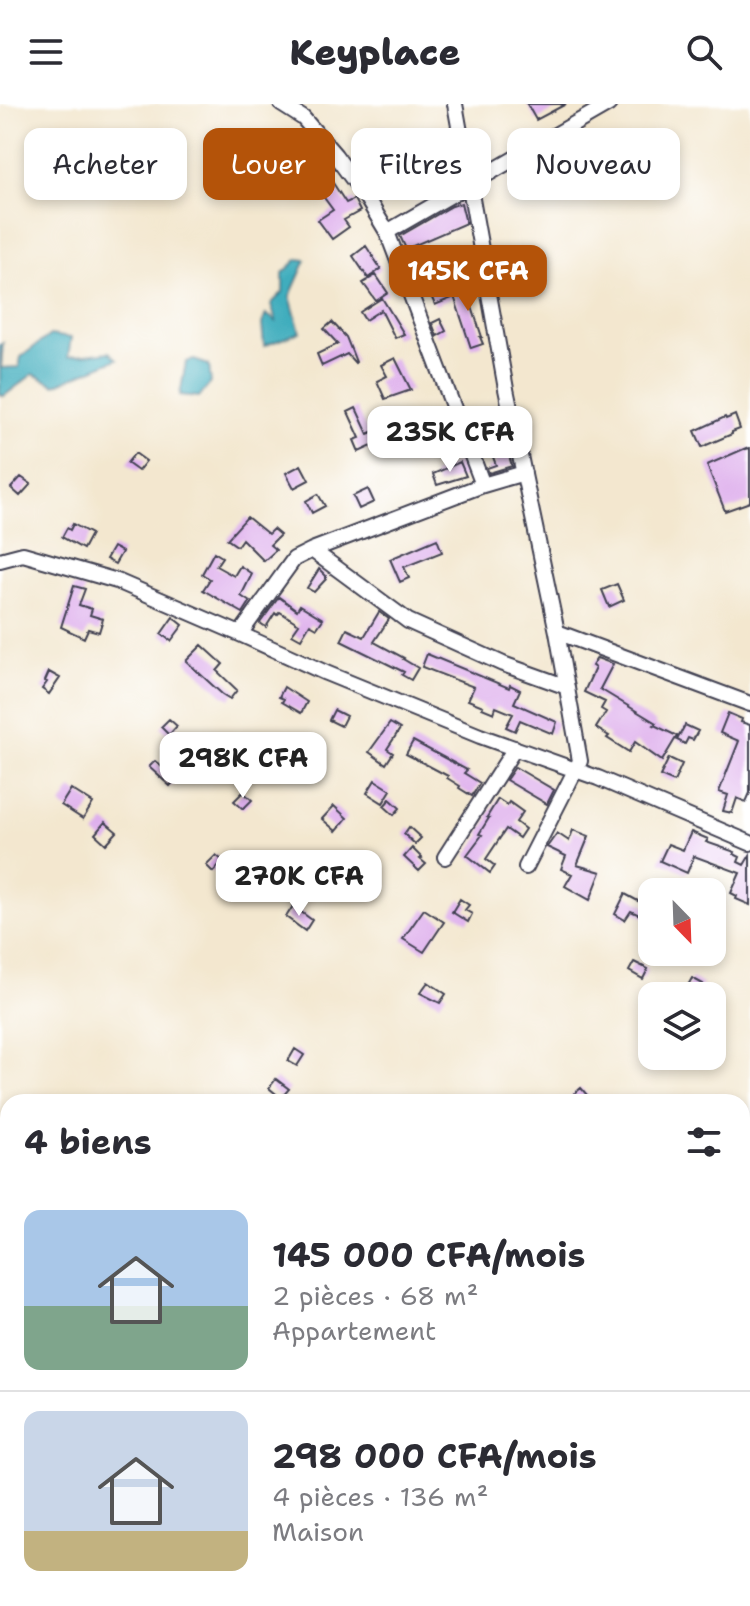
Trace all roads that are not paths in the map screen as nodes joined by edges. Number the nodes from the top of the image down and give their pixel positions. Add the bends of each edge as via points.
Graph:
1 (281, 104) edge
2 (455, 104) edge
3 (609, 104) edge
4 (459, 128) edge
5 (491, 173) edge
6 (444, 200) edge
7 (473, 200) edge
8 (387, 232) junction
9 (524, 473) junction
10 (483, 485) junction
11 (312, 550) junction
12 (0, 560) edge
13 (557, 632) junction
14 (240, 634) junction
15 (567, 687) junction
16 (750, 704) edge
17 (515, 748) junction
18 (576, 770) junction
19 (748, 837) edge
20 (445, 857) dead end
21 (526, 867) dead end

1 - 8 street via 303,118 335,155
2 - 4 street
3 - 5 street
6 - 8 street
7 - 9 street
8 - 10 street
9 - 10 street
9 - 13 street
10 - 11 street
11 - 14 street via 294,559
11 - 15 street via 408,621
12 - 14 street via 23,554 117,581
13 - 15 street
13 - 16 street
14 - 17 street
15 - 18 street via 580,761
17 - 18 street
17 - 20 street
18 - 19 street
18 - 21 street

